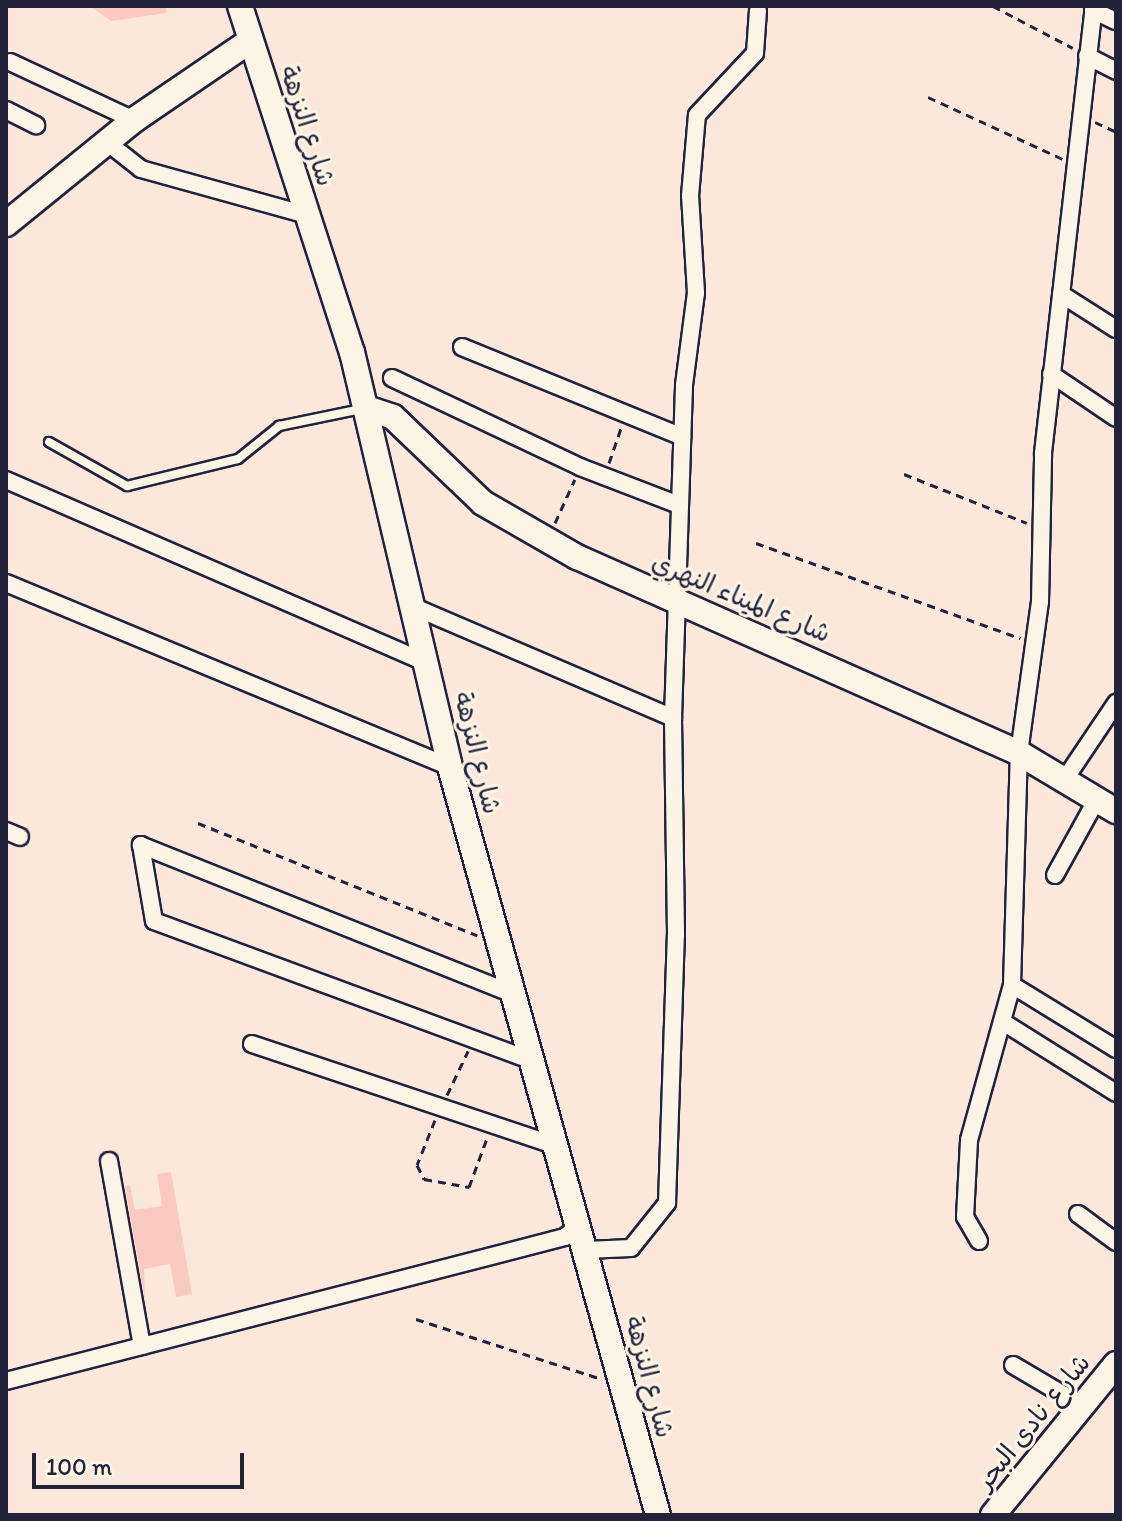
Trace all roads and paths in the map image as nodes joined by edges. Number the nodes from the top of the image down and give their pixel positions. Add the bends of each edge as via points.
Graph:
1 (240, 6) edge
2 (993, 6) edge
3 (1094, 8) edge
4 (758, 10) dead end
5 (1116, 21) edge
6 (250, 41) junction
7 (1087, 56) junction
8 (10, 62) dead end
9 (1116, 71) edge
10 (928, 97) dead end
11 (6, 110) edge
12 (134, 120) junction
13 (36, 125) dead end
14 (108, 143) junction
15 (1074, 164) junction
16 (307, 215) junction
17 (6, 224) edge
18 (1061, 294) junction
19 (1116, 329) edge
20 (462, 347) dead end
21 (1051, 374) junction
22 (392, 378) dead end
23 (366, 408) junction
24 (625, 417) junction
25 (1116, 418) edge
26 (682, 437) junction
27 (49, 442) dead end
28 (580, 467) junction
29 (904, 474) dead end
30 (605, 476) junction
31 (6, 480) edge
32 (679, 505) junction
33 (1043, 530) junction
34 (546, 541) junction
35 (756, 543) dead end
36 (6, 583) edge
37 (673, 597) junction
38 (412, 606) junction
39 (1036, 643) junction
40 (426, 663) junction
41 (1116, 703) edge
42 (673, 718) junction
43 (1019, 753) junction
44 (450, 767) junction
45 (1065, 779) junction
46 (1107, 805) edge
47 (198, 823) dead end
48 (1055, 875) dead end
49 (500, 944) junction
50 (1012, 985) junction
51 (513, 994) junction
52 (1003, 1022) junction
53 (252, 1044) dead end
54 (472, 1044) junction
55 (1116, 1049) edge
56 (532, 1061) junction
57 (1116, 1093) edge
58 (440, 1108) junction
59 (490, 1127) junction
60 (556, 1146) junction
61 (109, 1161) dead end
62 (1078, 1214) dead end
63 (578, 1226) junction
64 (979, 1241) dead end
65 (1116, 1242) edge
66 (586, 1250) junction
67 (416, 1319) dead end
68 (142, 1346) junction
69 (1116, 1364) edge
70 (1013, 1365) dead end
71 (6, 1381) edge
72 (622, 1385) junction
73 (1084, 1407) junction
74 (997, 1514) edge
75 (658, 1515) edge

1 - 6 main road, شارع النزهة
2 - 7 path
3 - 5 street
3 - 7 street
4 - 26 street via 755,53 697,115 690,196 696,293
6 - 12 main road
6 - 16 main road, شارع النزهة
7 - 9 street
7 - 15 street
8 - 12 street
10 - 15 path
11 - 13 street
12 - 14 main road
14 - 16 street via 141,169
14 - 17 main road
15 - 18 street
16 - 23 main road, شارع النزهة
18 - 19 street
18 - 21 street
20 - 24 street
21 - 25 street
21 - 33 street
22 - 28 street
23 - 27 lane via 279,426 238,459 127,486
23 - 34 main road, شارع الميناء النهري via 393,417 454,480
23 - 38 main road, شارع النزهة
24 - 26 street
24 - 30 path
26 - 32 street
28 - 30 street
28 - 34 path
29 - 33 path
30 - 32 street
31 - 40 street
32 - 37 street
33 - 39 street
34 - 37 main road, شارع الميناء النهري
35 - 39 path
36 - 44 street
37 - 42 street
37 - 43 main road, شارع الميناء النهري
38 - 40 main road, شارع النزهة
38 - 42 street
39 - 43 street
40 - 44 main road, شارع النزهة
41 - 45 street
42 - 66 street via 676,934 667,1203 631,1248
43 - 45 main road, شارع الميناء النهري
43 - 50 street
44 - 49 main road, شارع النزهة
45 - 46 main road, شارع الميناء النهري
46 - 48 street
47 - 49 path
49 - 51 main road, شارع النزهة
50 - 52 street
50 - 55 street
51 - 54 street via 141,845 154,921
51 - 56 main road, شارع النزهة
52 - 57 street
52 - 64 street via 969,1140 965,1217
53 - 58 street
54 - 56 street
54 - 58 path
56 - 60 main road, شارع النزهة
58 - 59 street
58 - 59 path via 417,1165 424,1179 469,1187
59 - 60 street
60 - 63 main road, شارع النزهة
61 - 68 street
62 - 65 street
63 - 66 main road, شارع النزهة
63 - 68 street via 565,1237
66 - 72 main road, شارع النزهة
67 - 72 path
68 - 71 street
69 - 73 main road, شارع نادى البحر
70 - 73 street
72 - 75 main road, شارع النزهة
73 - 74 main road, شارع نادى البحر

